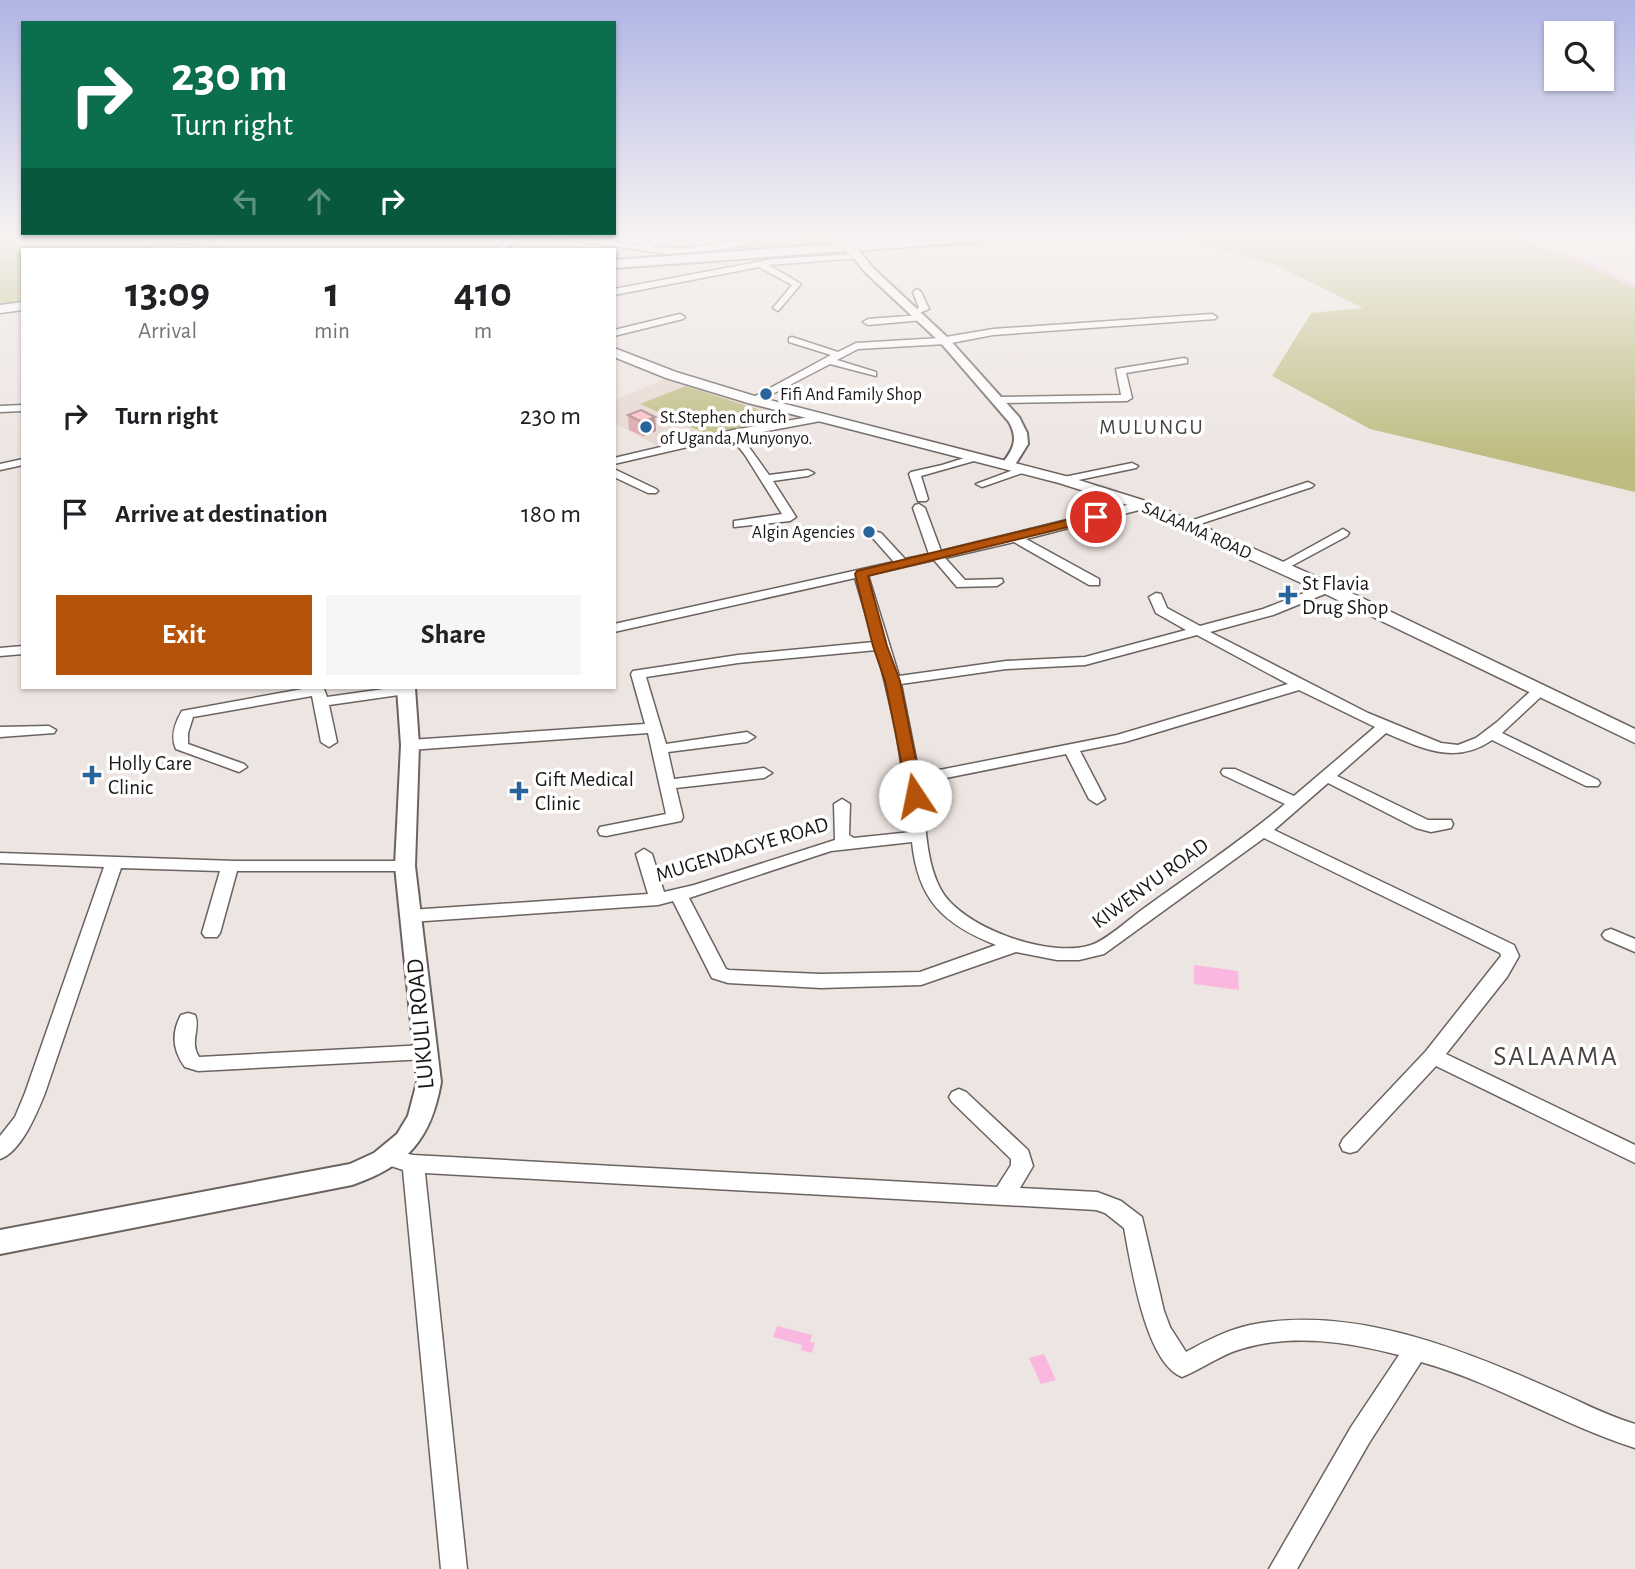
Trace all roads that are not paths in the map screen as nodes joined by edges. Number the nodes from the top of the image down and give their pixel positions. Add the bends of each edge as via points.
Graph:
1 (912, 310) edge
2 (923, 310) edge
3 (917, 315) junction
4 (680, 317) dead end
5 (1212, 317) dead end
6 (868, 322) dead end
7 (616, 333) edge
8 (792, 340) dead end
9 (945, 341) junction
10 (616, 353) edge
11 (839, 355) junction
12 (828, 360) junction
13 (1184, 361) dead end
14 (872, 374) dead end
15 (753, 400) junction
16 (999, 400) junction
17 (21, 408) edge
18 (0, 409) edge
19 (822, 418) junction
20 (733, 433) junction
21 (977, 457) junction
22 (616, 461) edge
23 (21, 462) edge
24 (1008, 465) junction
25 (1132, 466) dead end
26 (0, 467) edge
27 (1024, 469) junction
28 (616, 473) edge
29 (808, 473) dead end
30 (764, 479) junction
31 (1064, 480) junction
32 (982, 484) dead end
33 (1308, 485) dead end
34 (652, 491) dead end
35 (1143, 505) junction
36 (738, 524) dead end
37 (1187, 524) junction
38 (1343, 533) dead end
39 (877, 536) dead end
40 (1016, 537) junction
41 (936, 555) junction
42 (903, 564) junction
43 (1280, 567) junction
44 (861, 574) junction
45 (997, 582) dead end
46 (1094, 582) dead end
47 (1327, 588) junction
48 (1156, 597) dead end
49 (616, 628) edge
50 (1201, 630) junction
51 (880, 646) junction
52 (21, 650) edge
53 (0, 652) edge
54 (893, 681) junction
55 (1303, 684) junction
56 (406, 689) edge
57 (1539, 690) junction
58 (321, 702) junction
59 (1384, 727) junction
60 (654, 728) junction
61 (49, 730) dead end
62 (0, 732) edge
63 (1490, 733) junction
64 (747, 737) dead end
65 (1635, 737) edge
66 (329, 742) dead end
67 (410, 745) junction
68 (660, 749) junction
69 (1071, 749) junction
70 (239, 767) dead end
71 (1229, 772) dead end
72 (764, 773) dead end
73 (1327, 776) junction
74 (912, 780) junction
75 (1591, 783) dead end
76 (668, 784) junction
77 (1097, 799) dead end
78 (1296, 803) junction
79 (842, 804) dead end
80 (1445, 824) dead end
81 (606, 831) dead end
82 (1263, 831) junction
83 (919, 836) junction
84 (849, 842) junction
85 (644, 854) dead end
86 (0, 858) edge
87 (115, 860) junction
88 (230, 866) junction
89 (405, 866) junction
90 (679, 895) junction
91 (658, 899) junction
92 (410, 916) junction
93 (211, 933) dead end
94 (1611, 935) dead end
95 (1016, 945) junction
96 (1635, 946) edge
97 (188, 1020) dead end
98 (426, 1052) junction
99 (1433, 1056) junction
100 (959, 1097) dead end
101 (1350, 1145) dead end
102 (0, 1151) edge
103 (1635, 1156) edge
104 (402, 1161) junction
105 (1003, 1196) junction
106 (0, 1242) edge
107 (1415, 1351) junction
108 (1635, 1436) edge
109 (454, 1569) edge
110 (1282, 1569) edge

1 - 3 street
2 - 3 street
3 - 6 street
3 - 9 street
4 - 7 street
5 - 9 street via 993,332
8 - 11 street
9 - 11 street via 860,345
9 - 16 street
10 - 15 main road, SALAAMA ROAD
11 - 12 street
12 - 14 street
12 - 15 street
13 - 16 street via 1120,371 1126,398
15 - 19 main road, SALAAMA ROAD
16 - 24 street via 1023,438 1020,451
17 - 18 street
19 - 20 street
19 - 21 main road, SALAAMA ROAD
20 - 22 street
20 - 30 street
21 - 24 main road, SALAAMA ROAD
21 - 41 street via 915,474
23 - 26 street
24 - 27 main road, SALAAMA ROAD
25 - 31 street
27 - 31 main road, SALAAMA ROAD
27 - 32 street
28 - 34 street
29 - 30 street
30 - 36 street via 790,517
31 - 35 main road, SALAAMA ROAD
33 - 37 street
35 - 37 main road, SALAAMA ROAD
35 - 40 street
37 - 43 main road, SALAAMA ROAD
38 - 43 street
39 - 42 street
40 - 41 street
40 - 46 street
41 - 42 street
41 - 45 street via 962,584
42 - 44 street
43 - 47 main road, SALAAMA ROAD
44 - 49 street
44 - 51 street, KIWENYU ROAD
47 - 50 street via 1289,605
47 - 57 main road, SALAAMA ROAD
48 - 50 street via 1166,614
50 - 54 street via 1085,661 1006,665
50 - 55 street
51 - 54 street, KIWENYU ROAD
51 - 60 street via 638,674
52 - 53 street
54 - 74 street, KIWENYU ROAD
55 - 59 street
55 - 69 street via 1139,734
56 - 58 street
56 - 67 street, LUKULI ROAD
57 - 63 street
57 - 65 main road, SALAAMA ROAD
58 - 66 street
58 - 70 street via 319,692 314,691 187,714 181,746
59 - 63 street via 1433,748 1454,751
59 - 73 street, KIWENYU ROAD
60 - 67 street
60 - 68 street
61 - 62 street
63 - 75 street
64 - 68 street
67 - 89 street, LUKULI ROAD
68 - 76 street
69 - 74 street
69 - 77 street
71 - 78 street
72 - 76 street
73 - 78 street, KIWENYU ROAD
73 - 80 street via 1422,824
74 - 83 street, KIWENYU ROAD
76 - 81 street via 673,819
78 - 82 street, KIWENYU ROAD
79 - 84 street via 839,831
82 - 95 street, KIWENYU ROAD via 1098,950 1052,955
82 - 99 street via 1508,949 1510,956 1500,972
83 - 84 street, MUGENDAGYE ROAD
83 - 95 street, KIWENYU ROAD via 928,881 940,901 969,924
84 - 90 street, MUGENDAGYE ROAD
85 - 91 street
86 - 87 street
87 - 88 street
87 - 102 street via 23,1121
88 - 89 street
88 - 93 street
89 - 92 street, LUKULI ROAD
90 - 91 street, MUGENDAGYE ROAD
90 - 95 street via 719,973 728,976 821,981 920,978
91 - 92 street, MUGENDAGYE ROAD
92 - 98 street, LUKULI ROAD
94 - 96 street
97 - 98 street via 184,1048 198,1064
98 - 104 street, LUKULI ROAD via 427,1101
99 - 101 street
99 - 103 street
100 - 105 street via 1021,1156 1022,1166
104 - 105 street
104 - 106 street, LUKULI ROAD via 322,1182
104 - 109 street
105 - 107 street via 1097,1201 1135,1223 1152,1311 1182,1366 1233,1341 1272,1332 1350,1335
107 - 108 street via 1487,1373
107 - 110 street

